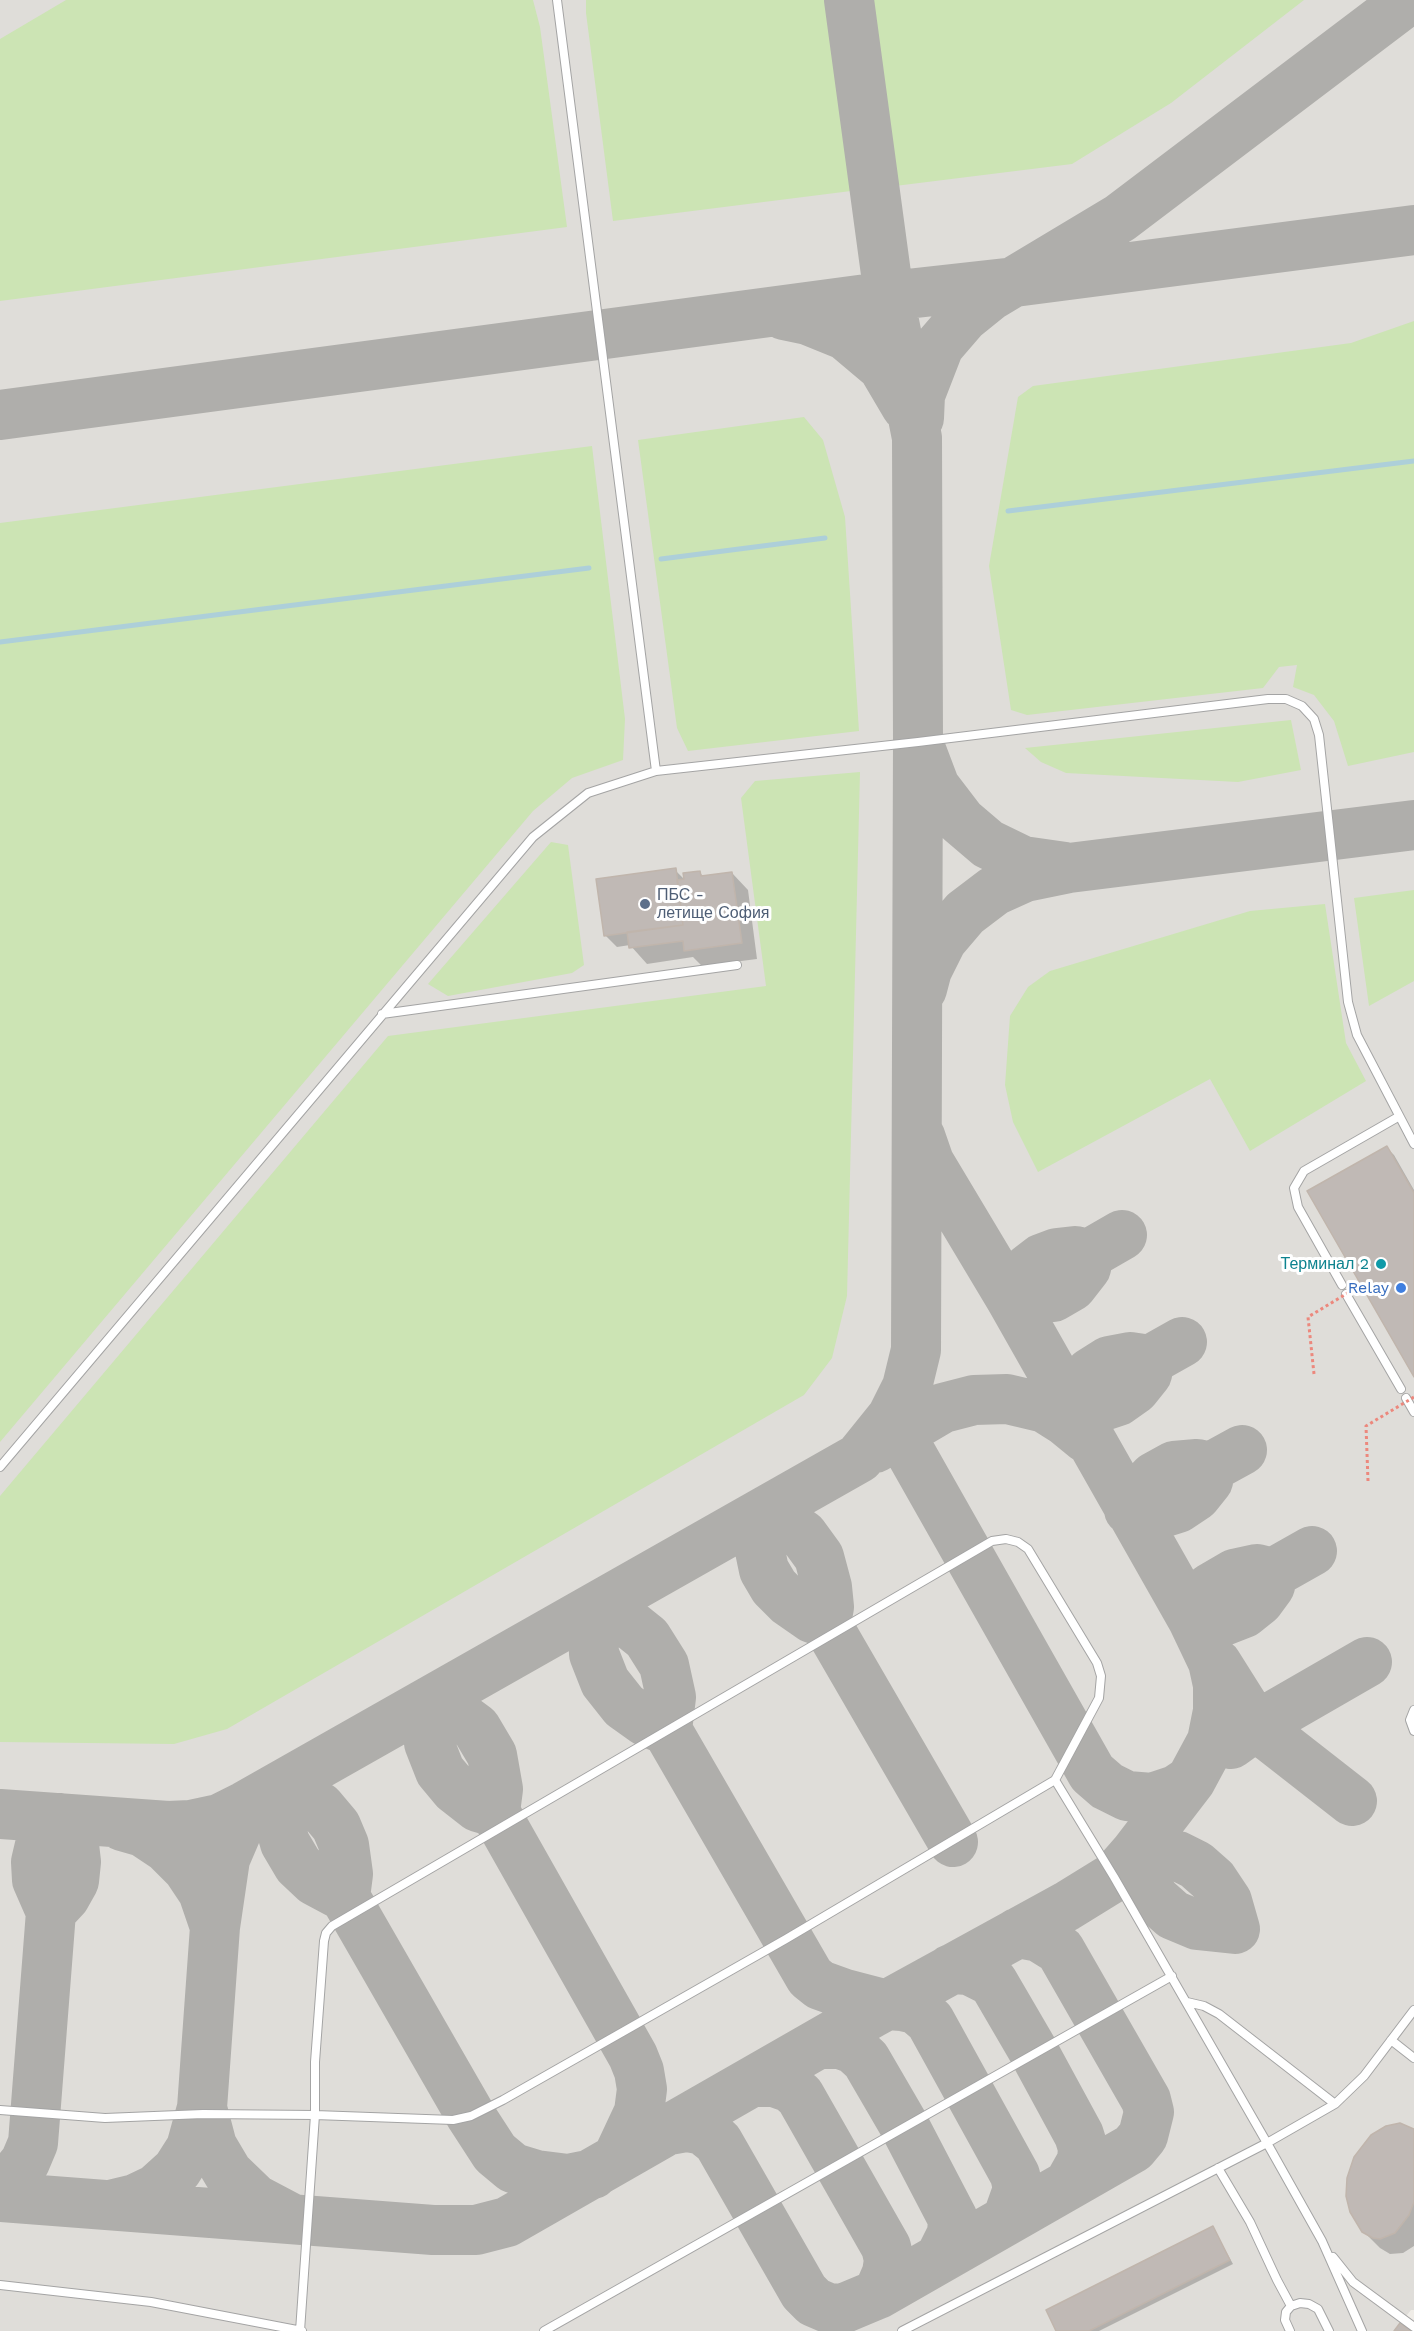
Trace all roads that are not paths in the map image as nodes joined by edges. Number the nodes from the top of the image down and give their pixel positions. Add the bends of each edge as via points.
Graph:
1 (557, 0) edge
2 (656, 771) junction
3 (737, 965) dead end
4 (382, 1014) junction
5 (1398, 1117) junction
6 (1414, 1144) edge
7 (1342, 1285) dead end
8 (1346, 1294) dead end
9 (1401, 1389) dead end
10 (1410, 1398) edge
11 (1414, 1412) edge
12 (0, 1467) edge
13 (1414, 1710) edge
14 (1414, 1731) edge
15 (1056, 1780) junction
16 (1172, 1976) junction
17 (1186, 2002) junction
18 (1414, 2010) edge
19 (1391, 2040) junction
20 (1414, 2058) edge
21 (1335, 2104) junction
22 (0, 2110) edge
23 (315, 2115) junction
24 (1267, 2143) junction
25 (1218, 2168) junction
26 (1322, 2241) junction
27 (0, 2285) edge
28 (1291, 2306) junction
29 (1414, 2327) edge
30 (301, 2331) edge
31 (544, 2331) edge
32 (902, 2331) edge
33 (1290, 2331) edge
34 (1329, 2331) edge
35 (1362, 2331) edge

1 - 2 lane
2 - 4 lane via 588,793 533,837
2 - 5 lane via 1268,699 1286,699 1302,706 1314,720 1319,735 1348,1002 1357,1035
3 - 4 lane
4 - 12 lane
5 - 6 lane
5 - 7 lane via 1304,1171 1294,1188 1298,1207
8 - 9 lane
10 - 11 lane
13 - 14 lane via 1410,1720
15 - 16 lane
15 - 23 lane via 786,1939 471,2116 453,2120
15 - 23 lane via 1098,1698 1101,1676 1028,1549 1006,1539 992,1541 332,1926 324,1941
16 - 17 lane
16 - 31 lane
17 - 21 lane via 1219,2014
17 - 24 lane
18 - 19 lane
19 - 20 lane
19 - 21 lane via 1364,2076
21 - 24 lane
22 - 23 lane via 105,2118
23 - 30 lane
24 - 25 lane
24 - 26 lane
25 - 28 lane via 1250,2222
25 - 32 lane
26 - 29 lane via 1353,2282
26 - 35 lane
27 - 30 lane via 151,2302
28 - 33 lane via 1285,2316
28 - 34 lane via 1314,2306

